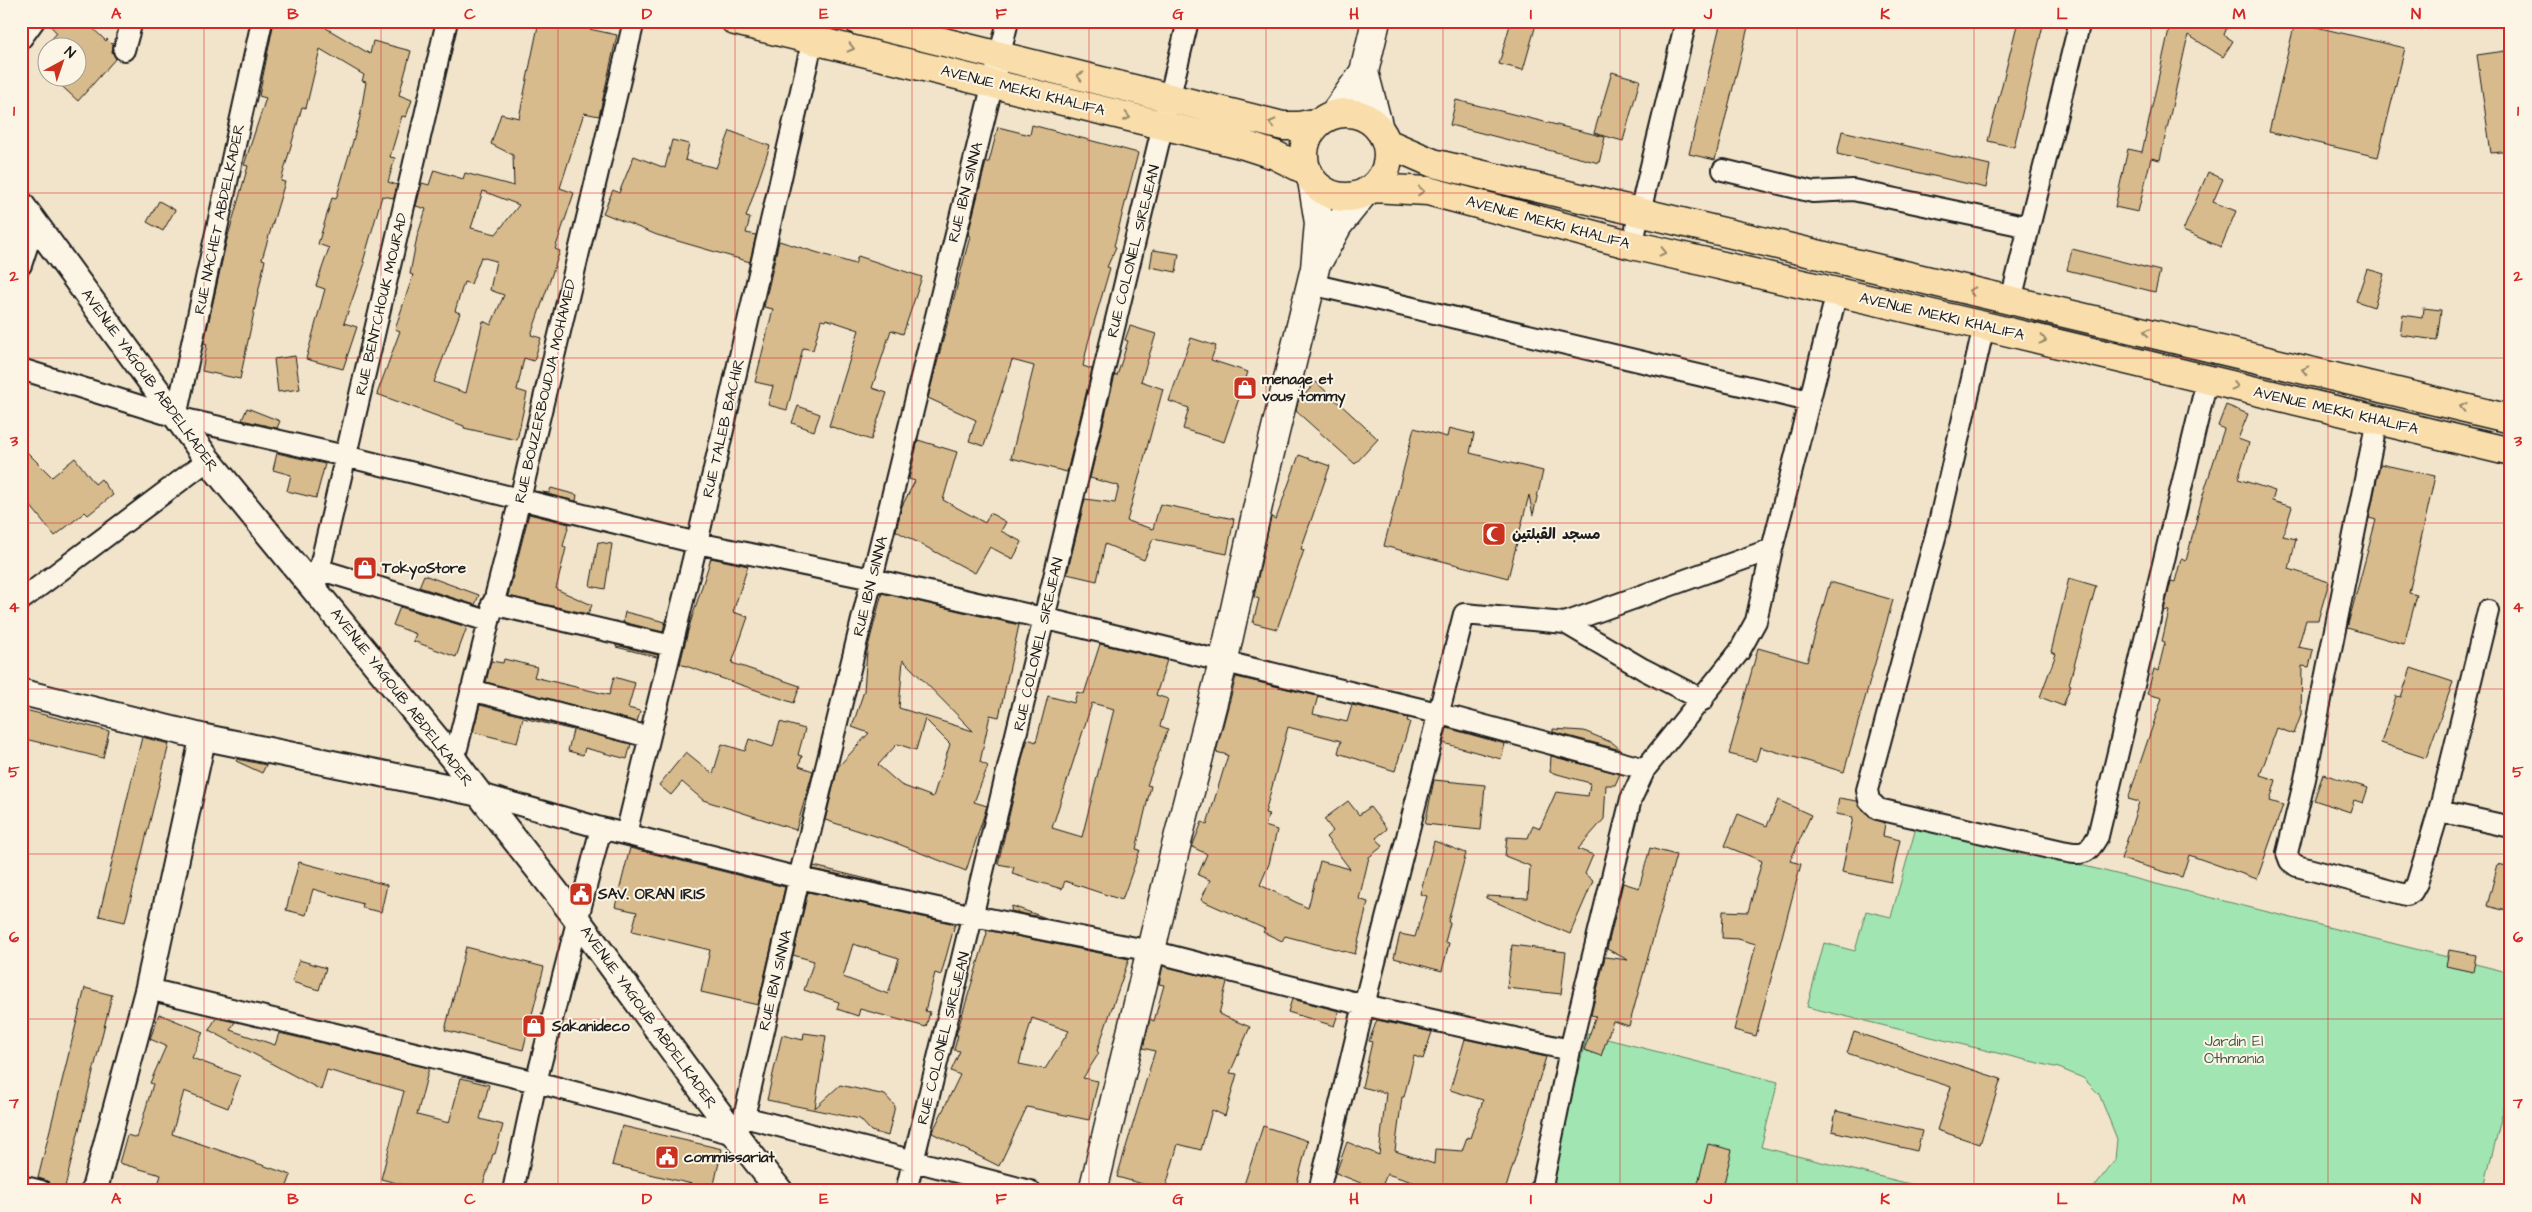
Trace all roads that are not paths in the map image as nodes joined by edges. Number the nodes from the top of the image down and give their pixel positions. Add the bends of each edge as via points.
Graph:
1 (34, 21) edge
2 (132, 21) edge
3 (262, 21) edge
4 (447, 21) edge
5 (634, 21) edge
6 (735, 21) edge
7 (859, 21) edge
8 (1008, 21) edge
9 (1188, 21) edge
10 (1376, 21) edge
11 (1686, 21) edge
12 (2080, 21) edge
13 (814, 30) edge
14 (21, 39) edge
15 (124, 50) dead end
16 (1000, 56) junction
17 (1364, 72) junction
18 (992, 82) junction
19 (1170, 98) junction
20 (1327, 118) junction
21 (1164, 126) junction
22 (1383, 136) junction
23 (1722, 170) dead end
24 (1310, 175) junction
25 (1367, 191) junction
26 (28, 213) edge
27 (1639, 213) junction
28 (2029, 227) junction
29 (1632, 245) junction
30 (21, 265) edge
31 (1313, 276) junction
32 (1837, 292) junction
33 (2011, 300) junction
34 (1984, 326) junction
35 (21, 369) edge
36 (2208, 380) junction
37 (1809, 401) junction
38 (176, 417) junction
39 (2511, 419) edge
40 (2377, 420) junction
41 (2511, 452) edge
42 (345, 456) junction
43 (208, 460) junction
44 (520, 499) junction
45 (697, 543) junction
46 (1772, 549) junction
47 (317, 578) junction
48 (872, 578) junction
49 (21, 600) edge
50 (2488, 611) dead end
51 (490, 612) junction
52 (1043, 618) junction
53 (1565, 623) junction
54 (672, 646) junction
55 (1223, 663) junction
56 (471, 690) junction
57 (21, 692) edge
58 (1703, 700) junction
59 (1437, 713) junction
60 (203, 736) junction
61 (649, 737) junction
62 (454, 760) junction
63 (1645, 769) junction
64 (478, 793) junction
65 (2439, 812) junction
66 (2511, 827) edge
67 (601, 828) junction
68 (626, 834) junction
69 (799, 878) junction
70 (974, 916) junction
71 (578, 920) junction
72 (1152, 951) junction
73 (148, 989) junction
74 (1364, 1005) junction
75 (1570, 1050) junction
76 (536, 1082) junction
77 (739, 1125) junction
78 (913, 1162) junction
79 (21, 1186) edge
80 (41, 1191) edge
81 (94, 1191) edge
82 (513, 1191) edge
83 (780, 1191) edge
84 (906, 1191) edge
85 (1030, 1191) edge
86 (1093, 1191) edge
87 (1319, 1191) edge
88 (1540, 1191) edge

1 - 14 street
2 - 15 street
3 - 38 street, RUE NACHET ABDELKADER
4 - 42 street, RUE BENTCHOUK MOURAD
5 - 44 street, RUE BOUZERBOUDJA MOHAMED
6 - 13 main road, AVENUE MEKKI KHALIFA
7 - 16 main road, AVENUE MEKKI KHALIFA
8 - 16 street, RUE IBN SINNA
9 - 19 street, RUE COLONEL SIREJEAN
10 - 17 main road
11 - 27 street
12 - 28 street
13 -> 18 main road, AVENUE MEKKI KHALIFA
13 - 45 street, RUE TALEB BACHIR
16 - 18 street, RUE IBN SINNA
19 -> 16 main road, AVENUE MEKKI KHALIFA
17 - 20 main road
17 - 22 main road
18 -> 21 main road, AVENUE MEKKI KHALIFA
18 - 48 street, RUE IBN SINNA
20 -> 19 main road, AVENUE MEKKI KHALIFA via 1299,126 1283,126
19 - 21 street, RUE COLONEL SIREJEAN
20 - 22 main road via 1346,112 1359,114 1370,120
20 - 24 main road via 1307,139 1304,160
21 - 24 main road, AVENUE MEKKI KHALIFA via 1275,155
21 - 52 street, RUE COLONEL SIREJEAN
22 - 25 main road via 1388,153 1384,172
22 - 27 main road, AVENUE MEKKI KHALIFA via 1433,163
23 - 28 street via 1813,192 1853,190
24 - 25 main road via 1320,188 1340,197
24 - 31 main road via 1318,223
25 -> 29 main road, AVENUE MEKKI KHALIFA via 1428,191
25 - 31 main road via 1338,225
26 - 30 street
26 - 38 street, AVENUE YAGOUB ABDELKADER
27 - 29 street
33 -> 27 main road, AVENUE MEKKI KHALIFA
28 - 33 street
29 -> 32 main road, AVENUE MEKKI KHALIFA
31 - 37 street
31 - 55 main road
32 - 34 main road, AVENUE MEKKI KHALIFA
32 - 37 street
39 -> 33 main road, AVENUE MEKKI KHALIFA
34 -> 36 main road, AVENUE MEKKI KHALIFA
34 - 36 street via 1939,524 1867,790 1869,800 1878,809 2062,851 2079,854 2090,850 2098,836
35 - 38 street
36 -> 40 main road, AVENUE MEKKI KHALIFA
37 - 46 street
38 - 42 street
38 - 43 street, AVENUE YAGOUB ABDELKADER
40 - 41 main road, AVENUE MEKKI KHALIFA
40 - 65 street via 2288,853 2290,861 2297,866 2406,895 2417,883
42 - 44 street
42 - 47 street, RUE BENTCHOUK MOURAD
43 - 47 street, AVENUE YAGOUB ABDELKADER
43 - 49 street
44 - 45 street
44 - 51 street, RUE BOUZERBOUDJA MOHAMED
45 - 48 street
45 - 54 street, RUE TALEB BACHIR
46 - 53 street
46 - 58 street via 1756,621 1739,652
47 - 51 street
47 - 62 street, AVENUE YAGOUB ABDELKADER
48 - 52 street
48 - 69 street, RUE IBN SINNA
50 - 65 street
51 - 54 street
51 - 56 street, RUE BOUZERBOUDJA MOHAMED
52 - 55 street
52 - 70 street, RUE COLONEL SIREJEAN
53 - 58 street
53 - 59 street via 1464,614
54 - 61 street, RUE TALEB BACHIR
55 - 59 street
55 - 72 main road
56 - 61 street
56 - 62 street, RUE BOUZERBOUDJA MOHAMED
57 - 60 street
58 - 63 street
59 - 63 street
59 - 74 street
60 - 64 street
60 - 73 street
61 - 68 street, RUE TALEB BACHIR
62 - 64 street, AVENUE YAGOUB ABDELKADER
63 - 75 street via 1630,799
64 - 67 street
64 - 71 street, AVENUE YAGOUB ABDELKADER
65 - 66 street
67 - 68 street
67 - 71 street
68 - 69 street
69 - 70 street
69 - 77 street, RUE IBN SINNA
70 - 72 street
70 - 78 street, RUE COLONEL SIREJEAN
71 - 76 street
71 - 77 street, AVENUE YAGOUB ABDELKADER
72 - 74 street
72 - 86 main road
73 - 76 street
73 - 81 street
74 - 75 street
74 - 87 street
75 - 88 street
76 - 77 street
76 - 82 street
77 - 78 street
77 - 83 street, AVENUE YAGOUB ABDELKADER
78 - 84 street, RUE COLONEL SIREJEAN
78 - 85 street
79 - 80 street

